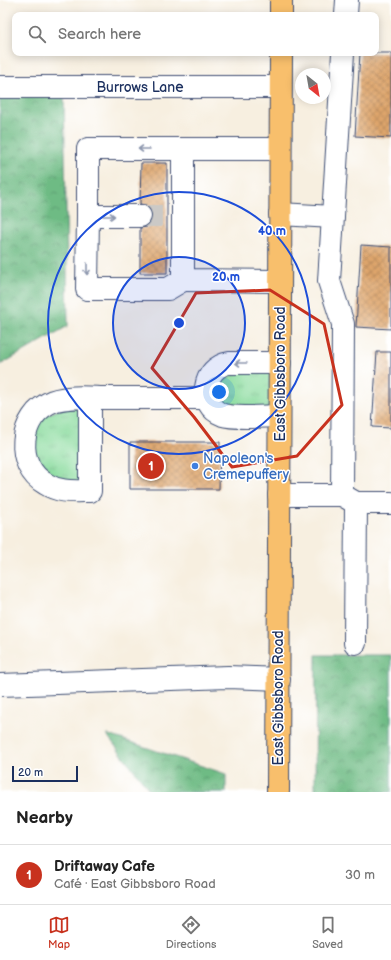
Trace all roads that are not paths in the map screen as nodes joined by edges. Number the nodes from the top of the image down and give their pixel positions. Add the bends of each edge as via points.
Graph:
1 (281, 0) edge
2 (347, 0) edge
3 (281, 12) edge
4 (346, 12) edge
5 (281, 56) edge
6 (343, 56) edge
7 (0, 87) edge
8 (280, 87) junction
9 (183, 149) junction
10 (280, 149) junction
11 (280, 214) junction
12 (88, 216) junction
13 (140, 216) tunnel mouth
14 (333, 217) junction
15 (183, 280) junction
16 (280, 281) junction
17 (280, 362) junction
18 (90, 398) junction
19 (207, 398) junction
20 (279, 416) junction
21 (279, 495) junction
22 (349, 499) junction
23 (391, 503) edge
24 (355, 642) dead end
25 (279, 679) junction
26 (0, 685) edge
27 (278, 792) edge

1 - 3 main road
2 - 4 lane
5 - 8 main road, East Gibbsboro Road
6 - 14 lane
7 - 8 lane, Burrows Lane
8 - 10 main road, East Gibbsboro Road
9 - 10 lane
9 -> 12 lane via 88,149
9 - 15 lane via 175,216
10 - 11 main road, East Gibbsboro Road
11 - 14 lane
11 - 16 main road, East Gibbsboro Road
12 -> 13 lane
12 -> 15 lane via 87,289 168,289
14 - 22 lane via 329,282 343,324
15 - 16 lane
16 - 17 main road, East Gibbsboro Road
17 -> 19 lane via 229,363 219,366 207,381
17 - 20 main road, East Gibbsboro Road
18 - 18 lane via 65,398 51,402 35,413 26,430 24,450 32,472 55,489 90,491
18 - 19 lane
19 - 20 lane via 214,409 224,415
20 - 21 main road, East Gibbsboro Road
21 - 22 lane
21 - 25 main road, East Gibbsboro Road
22 - 23 lane
22 - 24 lane
25 - 26 lane via 228,677
25 - 27 main road, East Gibbsboro Road

